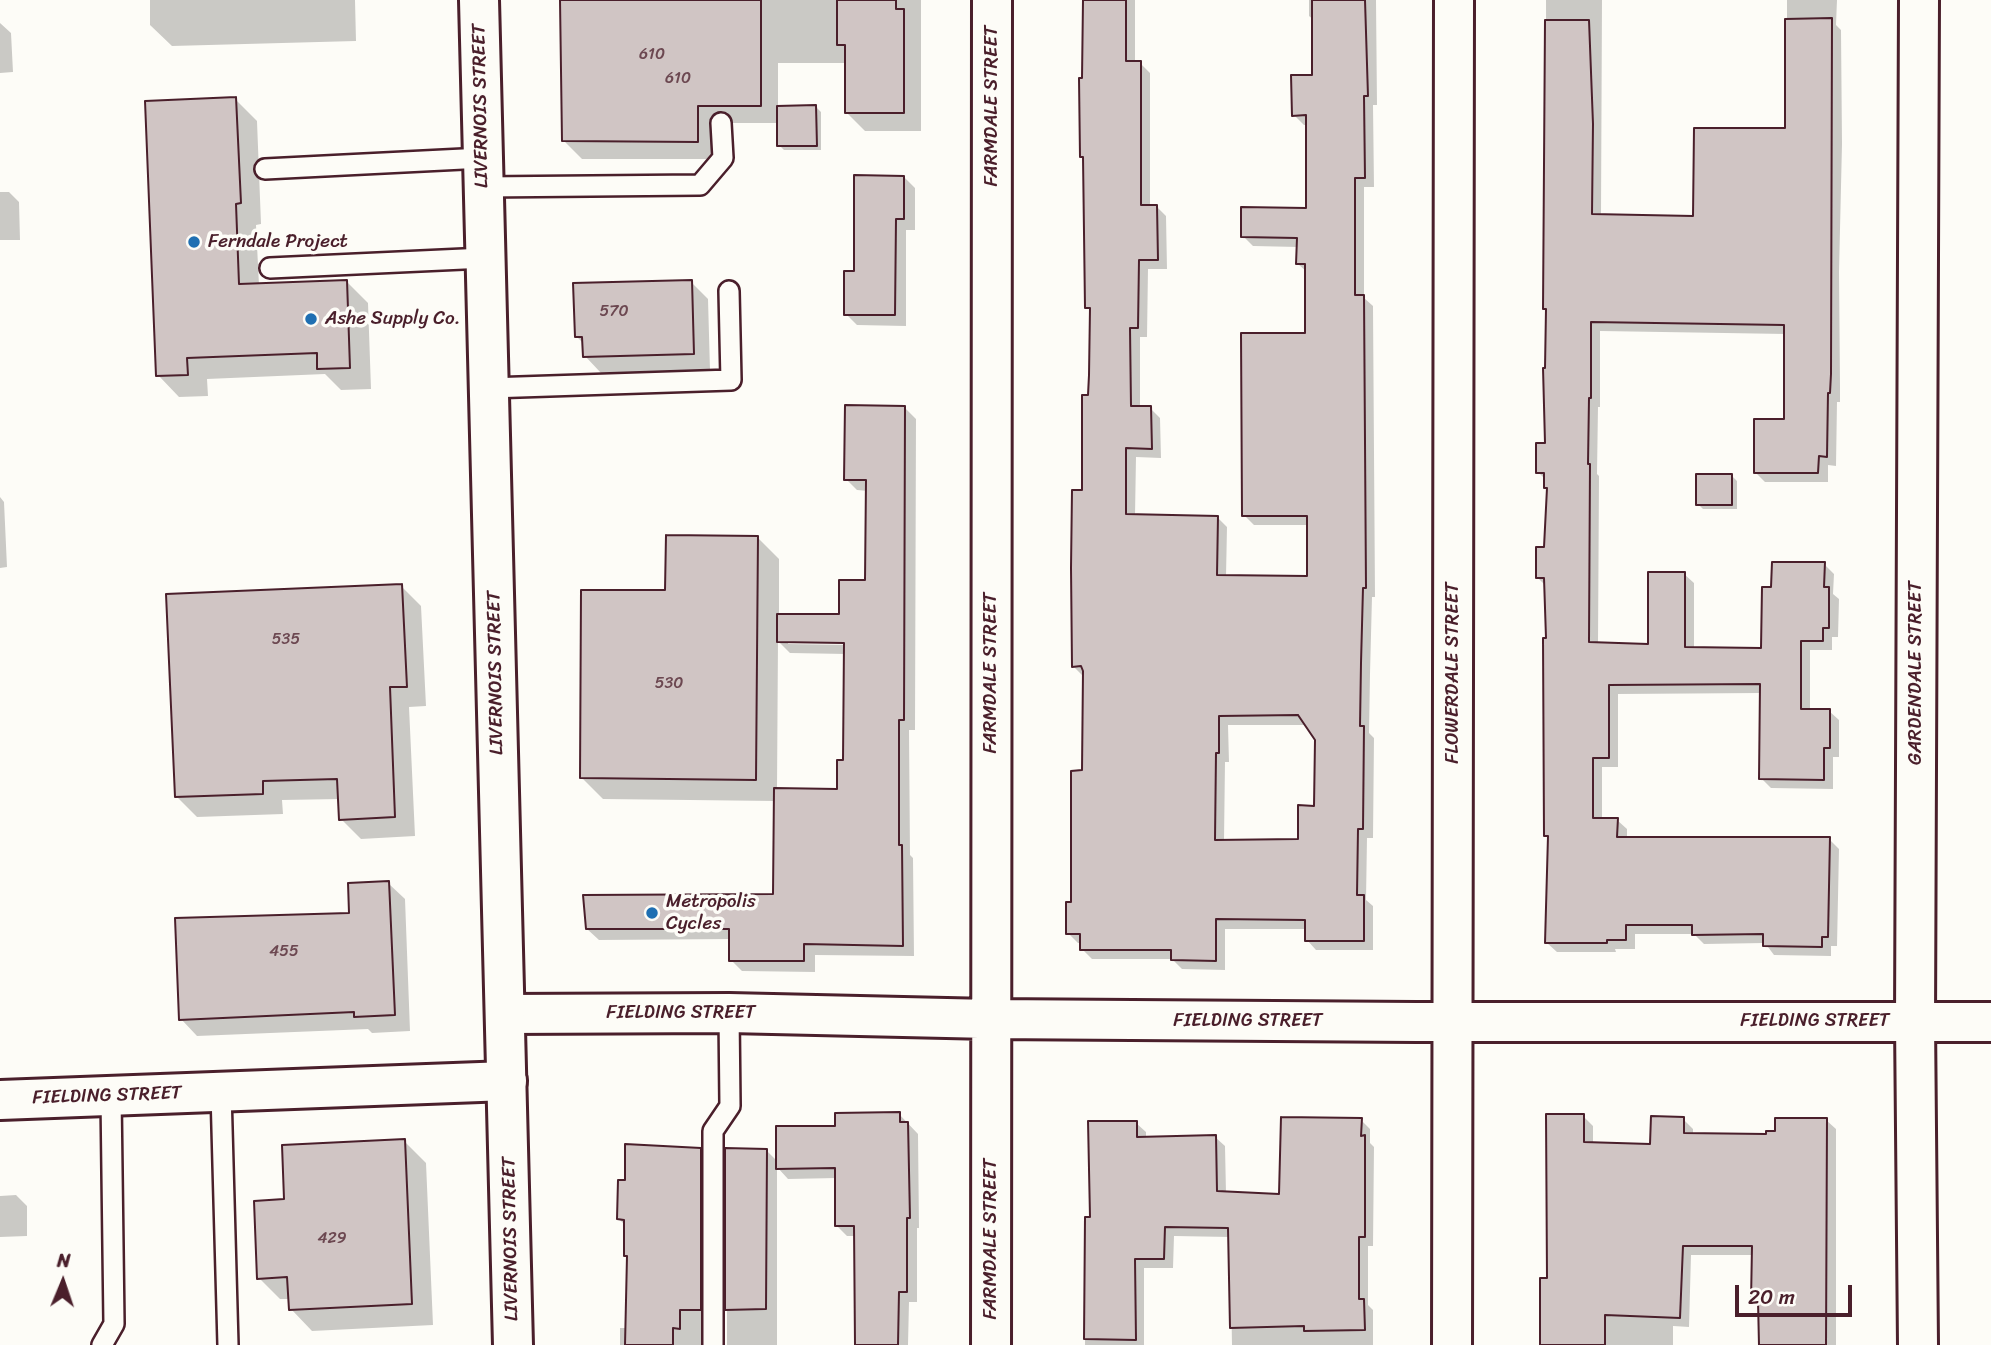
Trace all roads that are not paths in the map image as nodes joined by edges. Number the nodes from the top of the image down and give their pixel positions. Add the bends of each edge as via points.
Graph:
1 (479, 0) edge
2 (992, 0) edge
3 (1454, 0) edge
4 (1919, 0) edge
5 (721, 123) dead end
6 (265, 169) dead end
7 (483, 172) junction
8 (485, 258) junction
9 (270, 268) dead end
10 (729, 291) dead end
11 (489, 388) junction
12 (505, 1013) junction
13 (729, 1013) junction
14 (990, 1019) junction
15 (1915, 1021) junction
16 (1452, 1022) junction
17 (1991, 1022) edge
18 (507, 1081) junction
19 (221, 1092) junction
20 (111, 1096) junction
21 (0, 1101) edge
22 (102, 1345) edge
23 (228, 1345) edge
24 (513, 1345) edge
25 (713, 1345) edge
26 (991, 1345) edge
27 (1452, 1345) edge
28 (1918, 1345) edge

1 - 7 street, LIVERNOIS STREET
2 - 14 street, FARMDALE STREET
3 - 16 street, FLOWERDALE STREET
4 - 15 street, GARDENDALE STREET
5 - 7 lane via 723,158 700,185
6 - 7 lane
7 - 8 street, LIVERNOIS STREET
8 - 9 lane
8 - 11 street, LIVERNOIS STREET
10 - 11 lane via 731,380
11 - 12 street, LIVERNOIS STREET
12 - 13 street, FIELDING STREET
12 - 18 street, LIVERNOIS STREET
13 - 14 street, FIELDING STREET
13 - 25 lane via 730,1106 713,1130
14 - 16 street, FIELDING STREET
14 - 26 street, FARMDALE STREET
15 - 16 street, FIELDING STREET
15 - 17 street, FIELDING STREET
15 - 28 street, GARDENDALE STREET
16 - 27 street, FLOWERDALE STREET
18 - 19 street, FIELDING STREET
18 - 24 street, LIVERNOIS STREET
19 - 20 street, FIELDING STREET
19 - 23 lane
20 - 21 street, FIELDING STREET
20 - 22 lane via 114,1324

